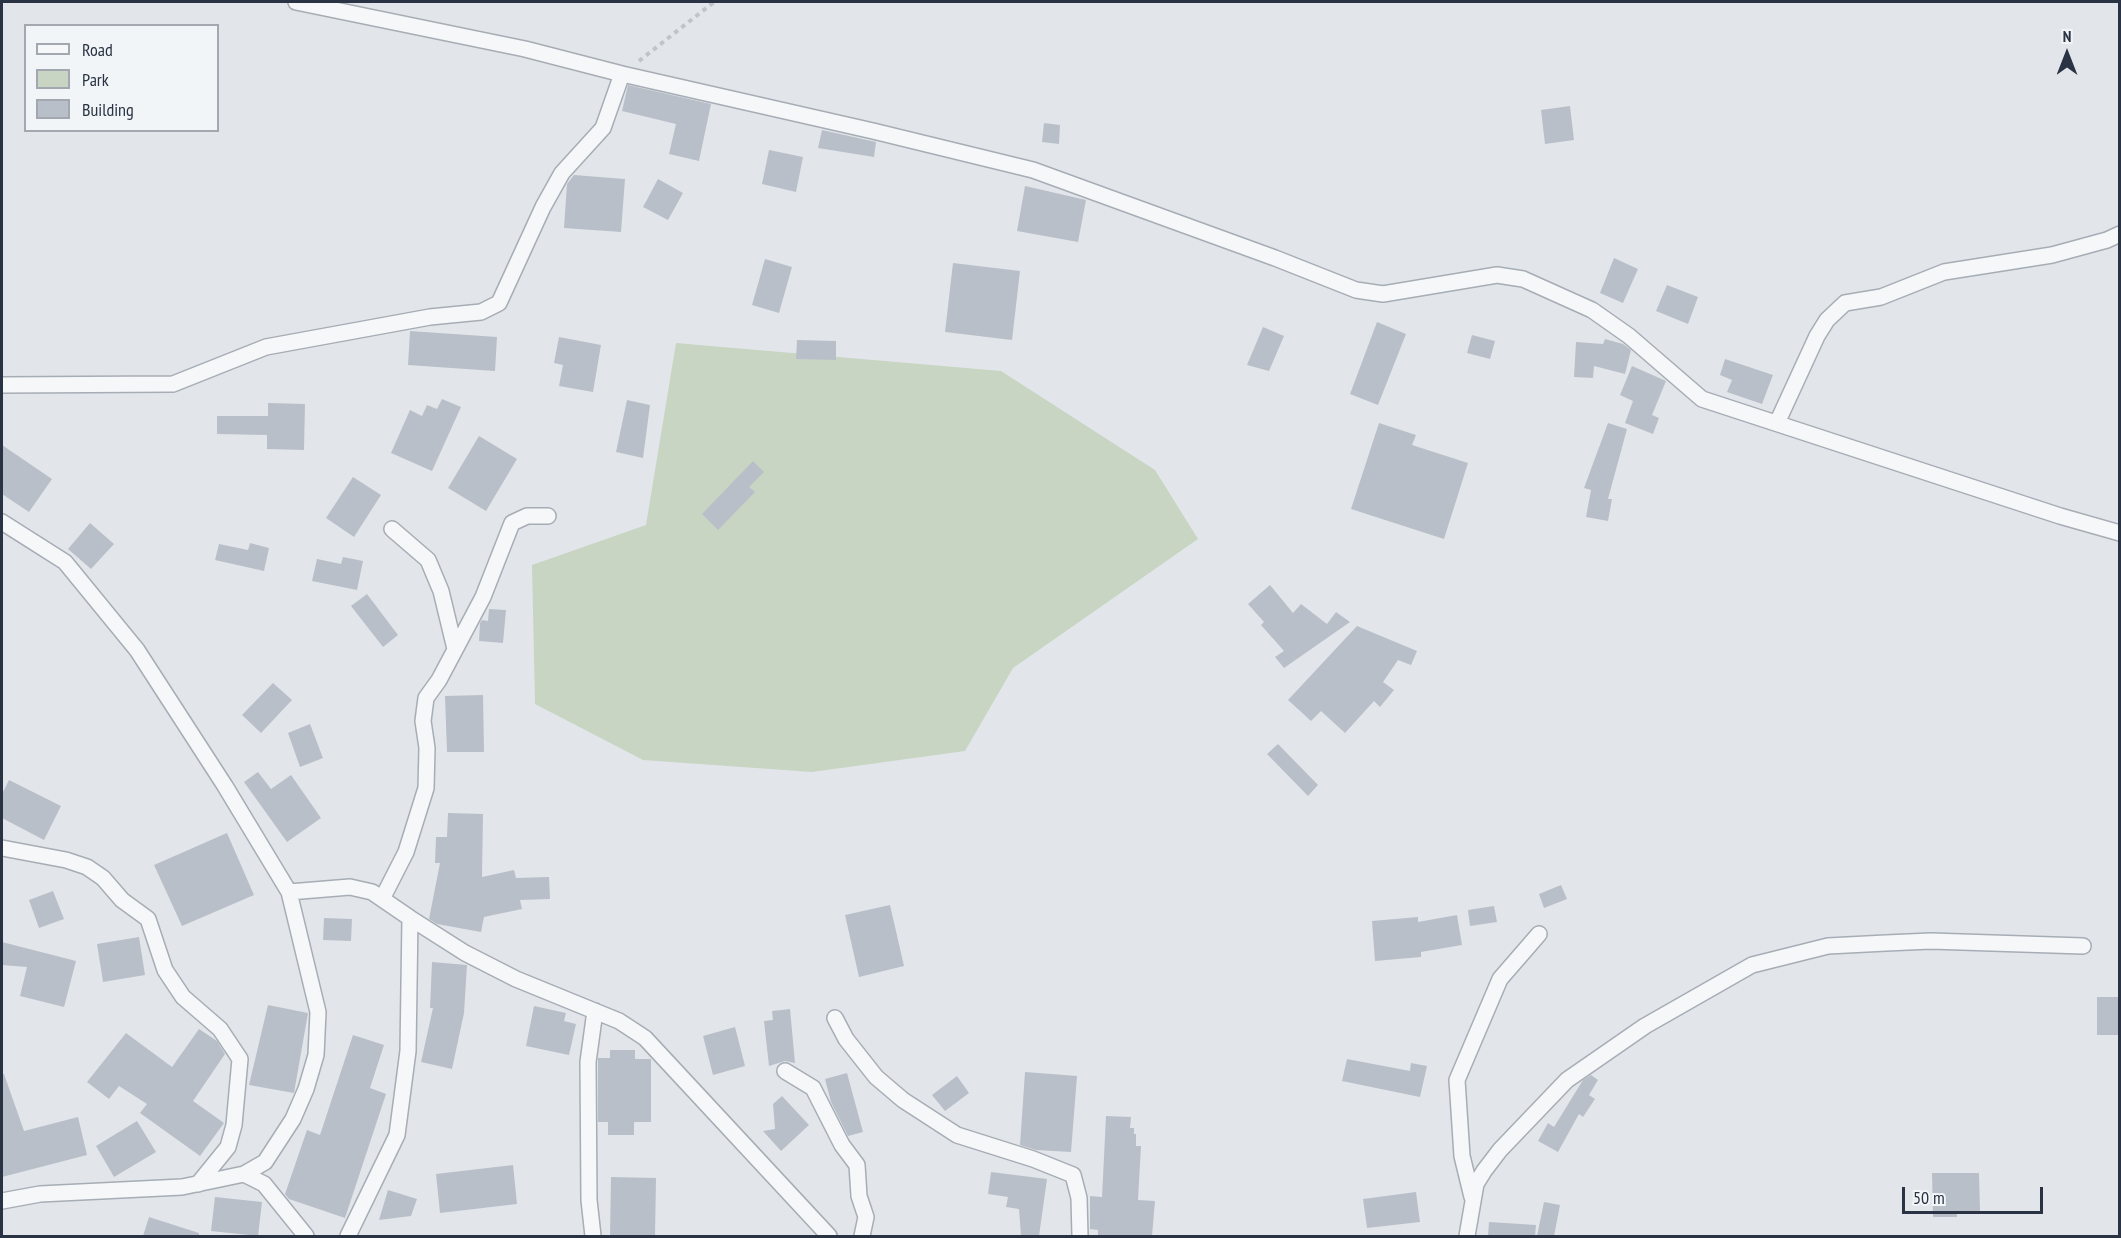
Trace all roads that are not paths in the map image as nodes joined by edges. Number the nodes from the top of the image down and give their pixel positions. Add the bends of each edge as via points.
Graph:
1 (296, 2) edge
2 (622, 74) junction
3 (2120, 234) edge
4 (2, 385) edge
5 (1777, 423) junction
6 (548, 516) dead end
7 (2, 522) edge
8 (392, 529) dead end
9 (2120, 533) edge
10 (455, 649) junction
11 (2, 848) edge
12 (289, 892) junction
13 (382, 899) junction
14 (410, 918) junction
15 (1539, 934) dead end
16 (2083, 946) dead end
17 (595, 1011) junction
18 (835, 1018) dead end
19 (785, 1071) dead end
20 (244, 1174) junction
21 (198, 1184) junction
22 (1472, 1200) junction
23 (2, 1201) edge
24 (306, 1236) edge
25 (348, 1236) edge
26 (593, 1236) edge
27 (828, 1236) edge
28 (861, 1236) edge
29 (1080, 1236) edge
30 (1467, 1236) edge

1 - 2 street via 525,49
2 - 4 street via 603,128 562,173 498,303 490,308 266,347 173,384
2 - 5 street via 1033,170 1356,290 1383,294 1497,275 1523,279 1592,310 1629,336 1702,399
3 - 5 street via 2052,255 1944,272 1881,297 1845,303 1817,336
5 - 9 street
6 - 10 street via 527,516 512,523 483,597
7 - 12 street via 65,562 137,650
8 - 10 street via 428,560 441,591
10 - 13 street via 423,707 426,788 406,852
11 - 21 street via 66,860 103,878 122,900 148,919 165,970 183,997 220,1029 240,1059 228,1147
12 - 13 street via 350,887 372,892
12 - 20 street via 318,1012 316,1054 306,1089 288,1127 265,1162
13 - 14 street
14 - 17 street via 516,979
14 - 25 street via 408,1051 397,1134
15 - 22 street via 1500,979 1457,1080 1462,1156
16 - 22 street via 1931,941 1828,946 1752,965 1645,1026 1567,1080 1500,1149 1476,1184
17 - 26 street via 588,1062
17 - 27 street via 645,1038
18 - 29 street via 876,1077 903,1100 957,1135 1073,1175 1079,1198
19 - 28 street via 813,1088 856,1164 866,1217
20 - 21 street
20 - 24 street via 264,1184
21 - 23 street via 40,1194
22 - 30 street

